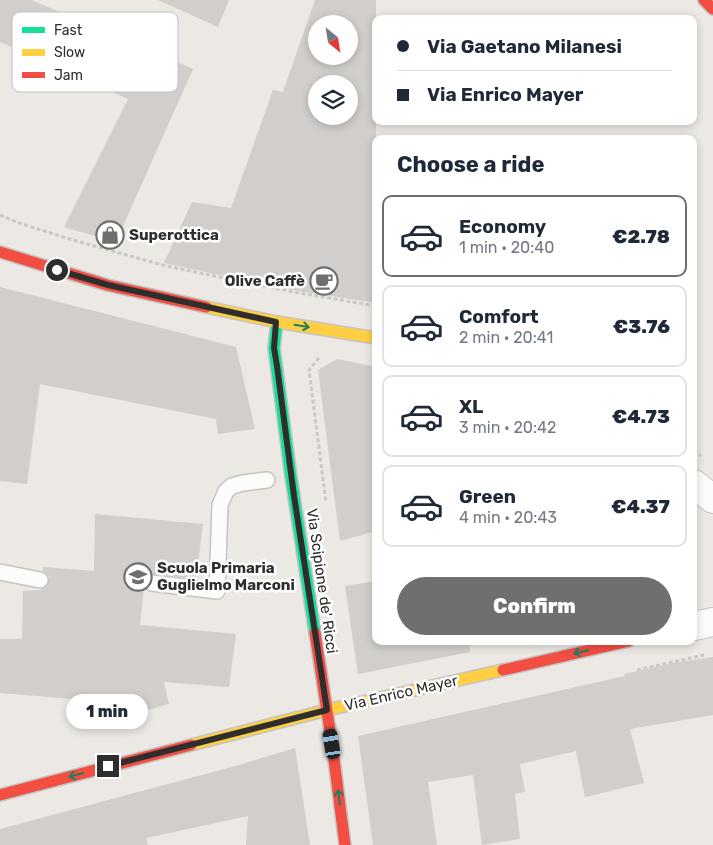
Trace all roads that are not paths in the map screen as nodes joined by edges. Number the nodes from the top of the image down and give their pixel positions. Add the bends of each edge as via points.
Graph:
1 (704, 0) edge
2 (713, 9) edge
3 (0, 252) edge
4 (276, 322) junction
5 (372, 337) edge
6 (267, 480) dead end
7 (697, 486) edge
8 (713, 499) edge
9 (0, 572) edge
10 (40, 580) dead end
11 (152, 583) dead end
12 (713, 622) edge
13 (697, 625) edge
14 (611, 645) edge
15 (327, 710) junction
16 (0, 795) edge
17 (345, 845) edge

1 - 2 street
3 - 4 street via 108,285
4 -> 5 street
4 - 15 street, Via Scipione de' Ricci via 274,348
6 - 11 lane via 243,483 226,491 220,505 217,591
7 - 8 street
9 - 10 lane
12 - 13 street
14 -> 15 street, Via Enrico Mayer
15 -> 16 street, Via Enrico Mayer
17 -> 15 street, Via Scipione de' Ricci

